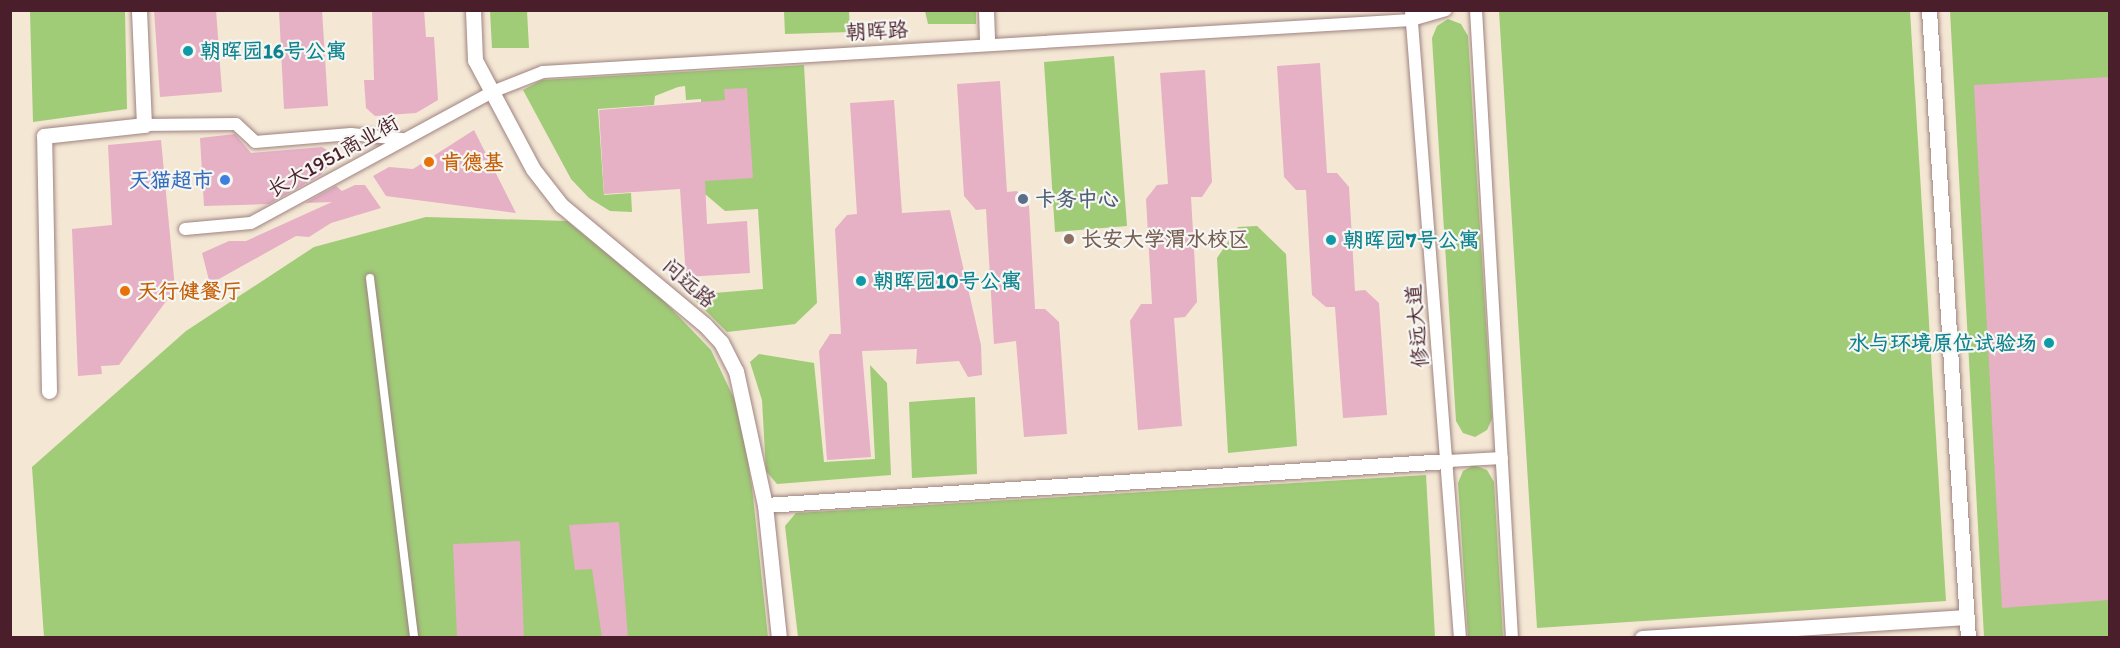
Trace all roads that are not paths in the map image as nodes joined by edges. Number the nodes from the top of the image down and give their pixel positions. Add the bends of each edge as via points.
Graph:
1 (139, 10) edge
2 (473, 10) edge
3 (986, 10) edge
4 (1446, 10) edge
5 (1476, 10) edge
6 (1929, 10) edge
7 (1411, 15) edge
8 (987, 43) junction
9 (492, 92) junction
10 (144, 125) junction
11 (402, 139) junction
12 (184, 229) dead end
13 (370, 278) dead end
14 (49, 391) dead end
15 (1502, 458) junction
16 (1448, 461) junction
17 (765, 505) junction
18 (1966, 616) junction
19 (414, 638) edge
20 (779, 638) edge
21 (1460, 638) edge
22 (1512, 638) edge
23 (1642, 638) edge
24 (1968, 638) edge

1 - 10 street
2 - 9 street, 问远路 via 475,60
3 - 8 street
4 - 7 street, 朝晖路
5 - 15 street
6 - 18 street
7 - 8 street, 朝晖路
7 - 16 street, 修远大道
8 - 9 street, 朝晖路 via 543,72
9 - 11 street, 长大1951商业街
9 - 17 street, 问远路 via 533,169 561,205 721,342 736,371 746,404
10 - 11 street via 236,124 255,142 351,134
10 - 14 street via 44,136
11 - 12 street, 长大1951商业街 via 251,224
13 - 19 lane
15 - 16 street
15 - 22 street
16 - 17 street
16 - 21 street, 修远大道
17 - 20 street, 问远路
18 - 23 street
18 - 24 street

